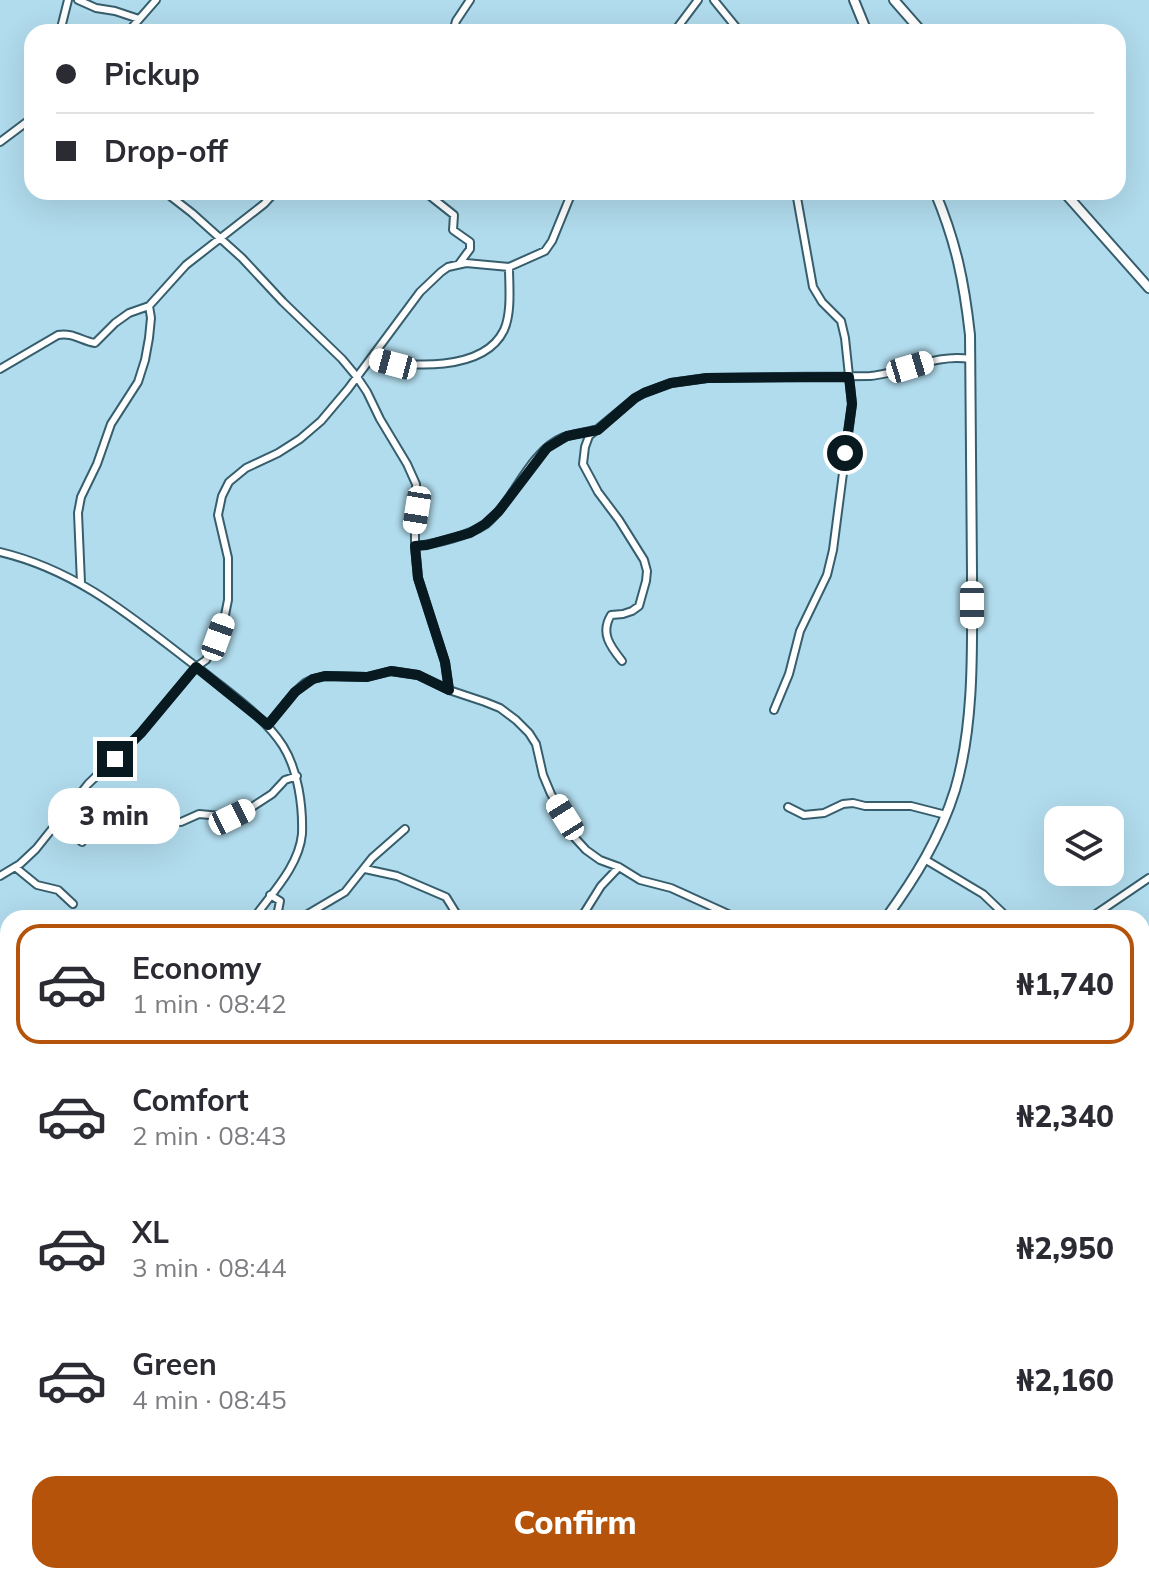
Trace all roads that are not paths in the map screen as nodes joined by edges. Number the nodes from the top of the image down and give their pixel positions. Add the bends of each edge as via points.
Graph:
1 (68, 0) edge
2 (78, 0) edge
3 (156, 0) edge
4 (470, 0) edge
5 (698, 0) edge
6 (714, 0) edge
7 (854, 0) edge
8 (894, 0) edge
9 (139, 19) junction
10 (62, 24) edge
11 (135, 24) edge
12 (455, 24) edge
13 (680, 24) edge
14 (734, 24) edge
15 (864, 24) edge
16 (915, 24) edge
17 (24, 124) edge
18 (0, 142) edge
19 (175, 200) edge
20 (268, 200) edge
21 (435, 200) edge
22 (569, 200) edge
23 (797, 200) edge
24 (938, 200) edge
25 (1071, 200) edge
26 (219, 239) junction
27 (459, 264) junction
28 (509, 267) junction
29 (1149, 288) edge
30 (149, 306) junction
31 (371, 358) junction
32 (970, 359) junction
33 (0, 369) edge
34 (357, 377) junction
35 (849, 377) junction
36 (598, 430) junction
37 (415, 546) junction
38 (0, 552) edge
39 (81, 583) junction
40 (622, 661) dead end
41 (196, 667) junction
42 (449, 690) junction
43 (774, 710) dead end
44 (268, 725) junction
45 (297, 776) junction
46 (788, 807) dead end
47 (946, 815) junction
48 (58, 822) junction
49 (181, 822) dead end
50 (405, 829) dead end
51 (82, 842) dead end
52 (926, 860) junction
53 (15, 867) junction
54 (619, 867) junction
55 (365, 869) junction
56 (0, 876) edge
57 (1149, 878) edge
58 (270, 895) junction
59 (73, 904) dead end
60 (260, 910) edge
61 (278, 910) edge
62 (315, 910) edge
63 (454, 910) edge
64 (586, 910) edge
65 (719, 910) edge
66 (892, 910) edge
67 (1000, 910) edge
68 (1102, 910) edge

1 - 10 street
2 - 9 street
3 - 9 street
4 - 12 street
5 - 13 street
6 - 14 street
7 - 15 main road
8 - 16 main road
9 - 11 street
17 - 18 street
19 - 26 street
20 - 26 street
21 - 27 street via 454,215 453,230 470,242
22 - 28 street via 549,246
23 - 35 street via 813,287 841,321
24 - 32 main road via 958,255
25 - 29 main road
26 - 30 street via 186,265
26 - 34 street
27 - 28 street
27 - 31 street via 434,277
28 - 31 street via 504,329 490,346 454,363 393,364
30 - 33 street via 129,313 95,343 58,335
30 - 39 street via 149,338 138,382 111,424 81,497
31 - 34 street
32 - 35 street via 956,356 886,374
32 - 47 main road via 972,662 960,771
34 - 37 street via 416,484
34 - 41 street via 313,429 246,468 225,488 218,515 228,558 228,600 210,653
35 - 36 street via 728,376 671,383 635,398
35 - 43 street via 851,419 833,550
36 - 37 street via 567,436 547,448 485,524 470,533
36 - 40 street via 589,436 583,464 647,571 639,606 608,618 609,645
37 - 42 street via 418,578
38 - 39 street
39 - 41 street
41 - 44 street
41 - 48 street
42 - 44 street via 418,675 391,671 367,677 325,676 295,692
42 - 54 street via 500,708 529,733 551,794 575,838 600,860
44 - 45 street
45 - 49 street via 232,817 199,814
45 - 58 street via 302,836 296,856
46 - 47 street via 804,815 853,803 911,806
47 - 52 main road
48 - 51 street
48 - 53 street
50 - 55 street
52 - 66 main road
52 - 67 street
53 - 56 street
53 - 59 street
54 - 64 street
54 - 65 street
55 - 62 street via 345,892
55 - 63 street via 446,897
57 - 68 street
58 - 60 street
58 - 61 street via 280,901

